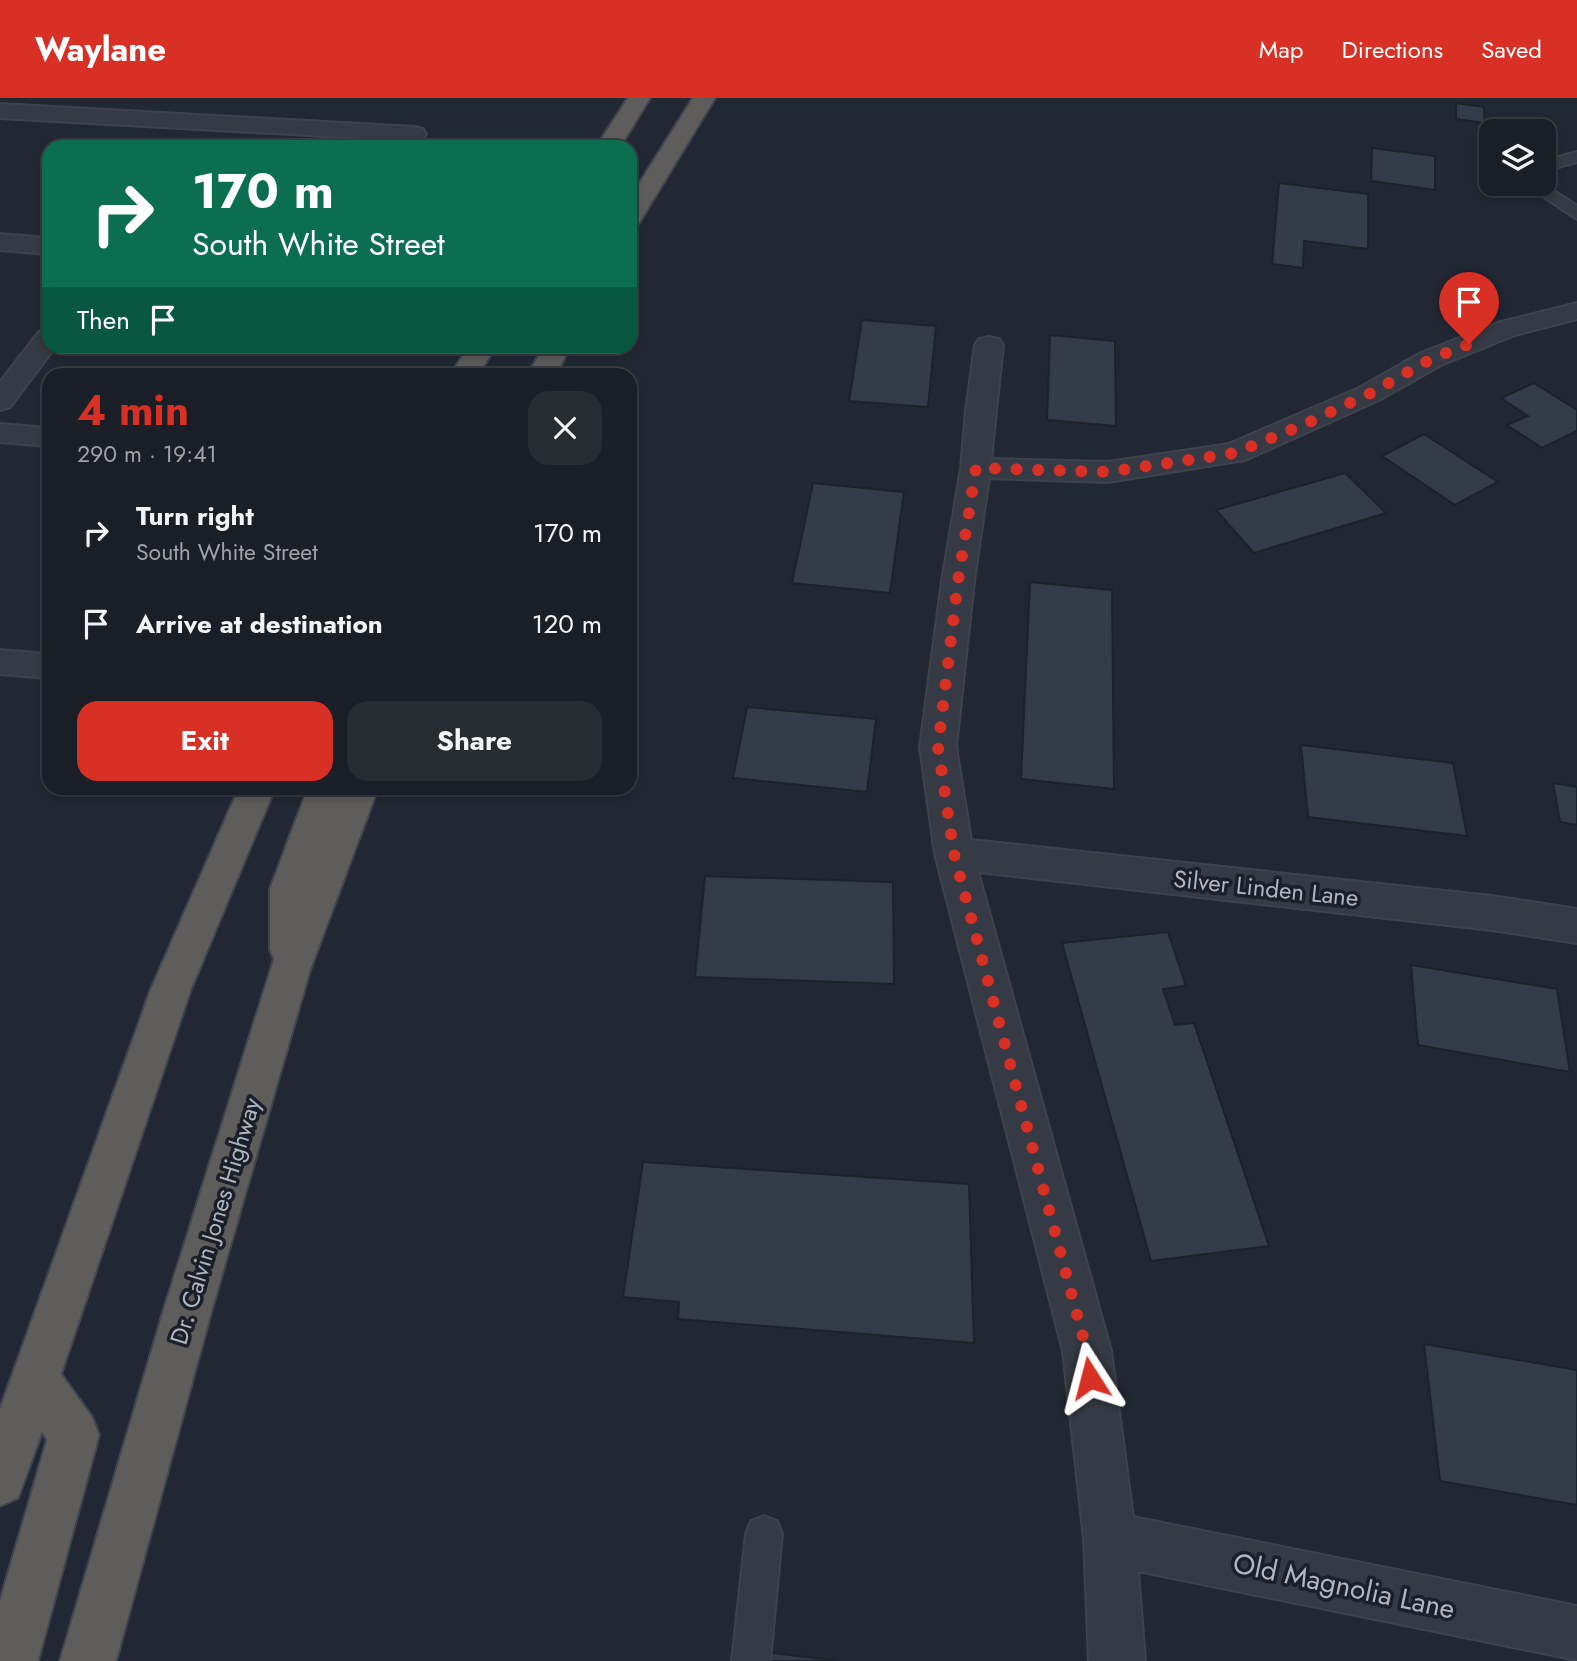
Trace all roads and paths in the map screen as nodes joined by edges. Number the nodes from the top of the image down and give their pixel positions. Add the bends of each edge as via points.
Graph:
1 (237, 98) edge
2 (639, 98) edge
3 (704, 98) edge
4 (0, 111) edge
5 (217, 124) junction
6 (415, 134) dead end
7 (204, 140) edge
8 (612, 140) edge
9 (1577, 157) edge
10 (1556, 163) edge
11 (1551, 196) edge
12 (637, 207) edge
13 (1577, 214) edge
14 (0, 242) edge
15 (42, 245) edge
16 (1577, 311) edge
17 (989, 345) dead end
18 (42, 347) edge
19 (0, 401) edge
20 (0, 433) edge
21 (42, 436) edge
22 (976, 468) junction
23 (0, 662) edge
24 (42, 665) edge
25 (254, 795) edge
26 (323, 795) edge
27 (357, 795) edge
28 (954, 854) junction
29 (1577, 926) edge
30 (290, 970) junction
31 (35, 1379) junction
32 (0, 1480) edge
33 (764, 1534) dead end
34 (1110, 1539) junction
35 (1577, 1633) edge
36 (10, 1661) edge
37 (88, 1661) edge
38 (751, 1661) edge
39 (1117, 1661) edge

1 - 5 street
2 - 8 highway
3 - 12 highway
4 - 5 street
5 - 6 street
5 - 7 street
9 - 10 lane
11 - 13 lane
14 - 15 street
16 - 22 street via 1506,329 1431,359 1314,420 1235,453 1108,472
17 - 22 street
18 - 19 street
20 - 21 street
22 - 28 street via 938,747
23 - 24 street
25 - 31 highway via 171,989
26 - 30 highway via 289,889
27 - 30 highway, Dr. Calvin Jones Highway
28 - 29 street, Silver Linden Lane
28 - 34 street via 1087,1352
30 - 37 highway, Dr. Calvin Jones Highway
31 - 32 highway
31 - 36 highway via 74,1436
33 - 38 lane
34 - 35 street, Old Magnolia Lane
34 - 39 street

